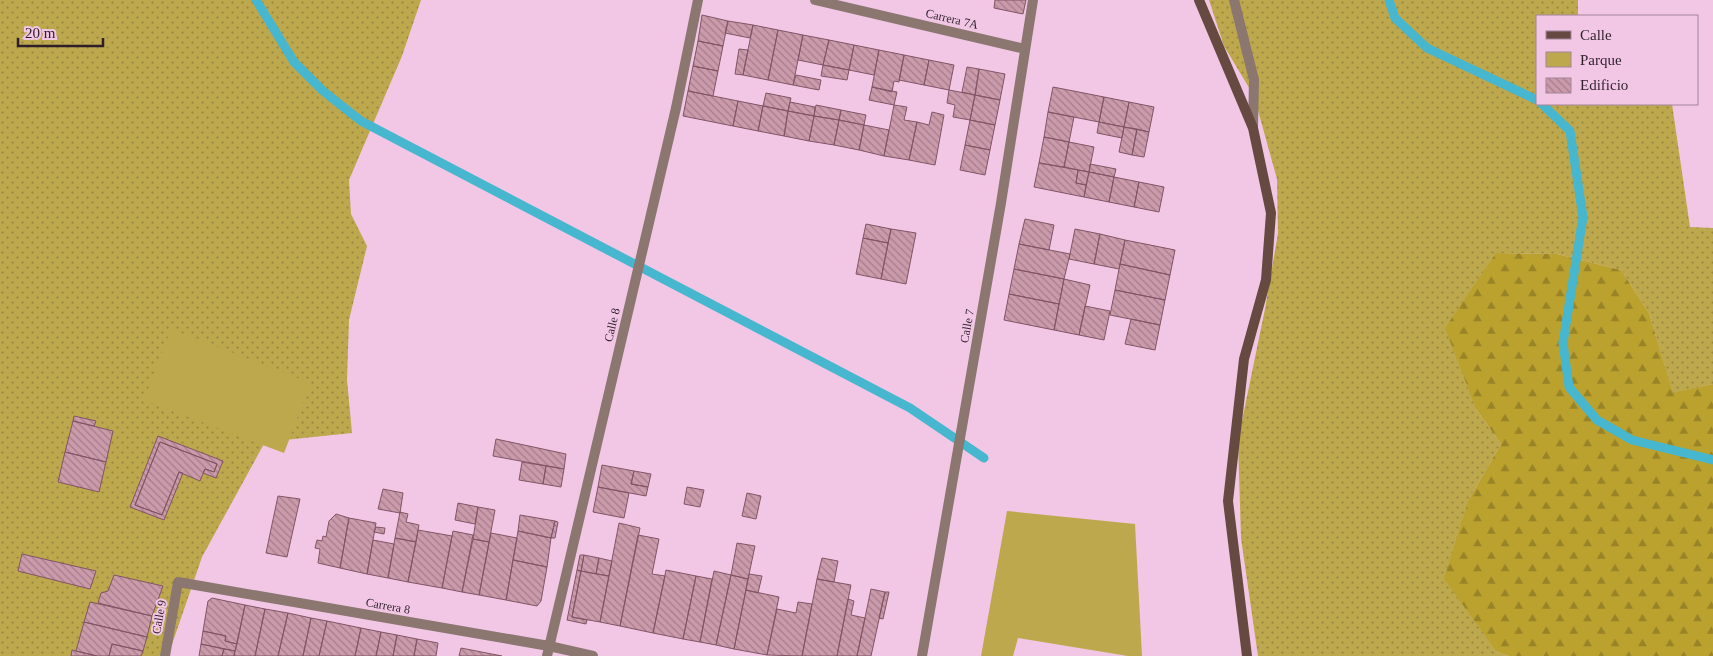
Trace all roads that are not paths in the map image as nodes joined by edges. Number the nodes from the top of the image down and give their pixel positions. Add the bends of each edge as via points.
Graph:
1 (698, 0) edge
2 (815, 0) edge
3 (1033, 0) edge
4 (1199, 0) edge
5 (1234, 0) edge
6 (1025, 49) junction
7 (1252, 128) junction
8 (178, 582) joint
9 (548, 651) edge
10 (165, 656) edge
11 (593, 656) edge
12 (922, 656) edge
13 (1247, 656) edge

1 - 9 street, Calle 8 via 676,108
2 - 6 street, Carrera 7A
3 - 6 street, Calle 7
4 - 7 main road
5 - 7 street via 1254,80
6 - 12 street, Calle 7
7 - 13 main road via 1271,213 1266,280 1244,359 1228,501
8 - 9 street, Carrera 8
8 - 10 street, Calle 9
9 - 11 street, Carrera 8

